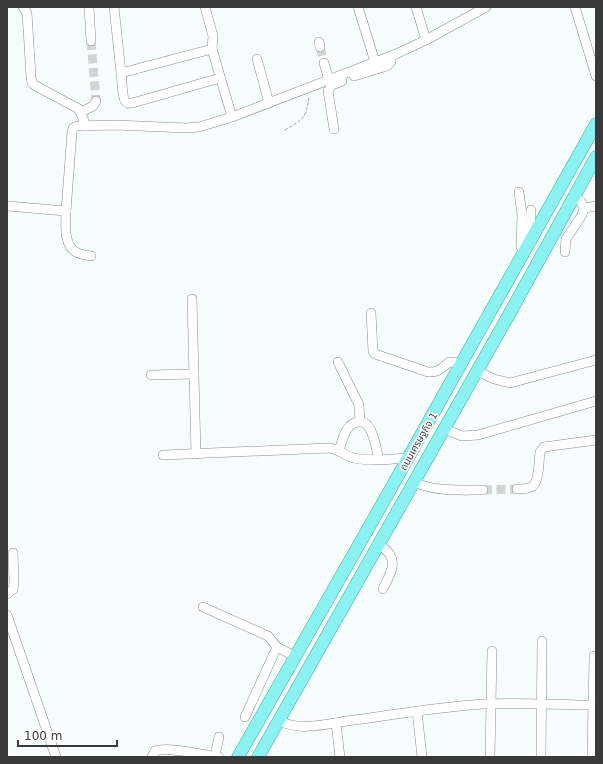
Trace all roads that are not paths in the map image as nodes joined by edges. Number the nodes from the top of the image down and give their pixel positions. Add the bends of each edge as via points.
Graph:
1 (23, 7) edge
2 (89, 7) edge
3 (114, 7) edge
4 (205, 7) edge
5 (358, 7) edge
6 (416, 7) edge
7 (486, 7) edge
8 (576, 7) edge
9 (474, 10) edge
10 (426, 40) junction
11 (91, 41) tunnel mouth
12 (212, 50) junction
13 (391, 56) junction
14 (257, 59) dead end
15 (375, 62) junction
16 (324, 63) tunnel mouth
17 (122, 73) junction
18 (596, 76) edge
19 (220, 78) junction
20 (329, 80) junction
21 (96, 101) dead end
22 (269, 103) junction
23 (81, 112) junction
24 (232, 117) junction
25 (596, 124) edge
26 (86, 126) junction
27 (334, 129) dead end
28 (596, 157) edge
29 (519, 192) dead end
30 (574, 196) junction
31 (7, 206) edge
32 (596, 206) edge
33 (584, 208) junction
34 (531, 210) dead end
35 (66, 211) junction
36 (532, 238) junction
37 (565, 252) dead end
38 (524, 253) junction
39 (91, 256) dead end
40 (192, 299) dead end
41 (491, 312) junction
42 (371, 313) dead end
43 (506, 320) junction
44 (596, 360) edge
45 (338, 362) dead end
46 (462, 363) junction
47 (477, 371) junction
48 (194, 374) junction
49 (152, 375) dead end
50 (596, 401) edge
51 (360, 421) junction
52 (444, 429) junction
53 (596, 440) edge
54 (339, 451) junction
55 (196, 454) junction
56 (163, 455) dead end
57 (408, 458) junction
58 (379, 459) junction
59 (414, 482) junction
60 (517, 489) tunnel mouth
61 (483, 490) tunnel mouth
62 (379, 544) junction
63 (13, 553) dead end
64 (383, 589) dead end
65 (7, 594) edge
66 (203, 607) dead end
67 (7, 615) edge
68 (542, 640) dead end
69 (277, 647) junction
70 (492, 650) dead end
71 (594, 656) dead end
72 (296, 657) junction
73 (490, 704) junction
74 (541, 704) junction
75 (594, 705) edge
76 (417, 711) junction
77 (245, 717) dead end
78 (279, 720) junction
79 (336, 723) junction
80 (220, 737) dead end
81 (215, 756) edge
82 (56, 757) edge
83 (152, 757) edge
84 (218, 757) edge
85 (238, 757) edge
86 (258, 757) edge
87 (340, 757) edge
88 (422, 757) edge
89 (490, 757) edge
90 (541, 757) edge
91 (592, 757) edge

1 - 23 street via 27,13 33,84
2 - 11 street
3 - 17 street
4 - 12 street via 213,36
5 - 15 street
6 - 10 street
7 - 9 street
8 - 18 street
9 - 10 street
10 - 13 street
12 - 17 street
12 - 19 street
13 - 15 street
13 - 27 street via 388,66 347,78 329,88
14 - 22 street
15 - 20 street
16 - 20 street
17 - 19 street via 123,97 127,103
19 - 24 street
20 - 22 street
21 - 23 street via 93,106
22 - 24 street
23 - 26 street
24 - 26 street via 199,127 186,128
25 - 36 main road, ถนนเศรษฐกิจ 1
26 - 35 street via 77,126 72,132
28 - 30 main road, ถนนเศรษฐกิจ 1
29 - 38 street via 522,215 521,247
30 - 33 street
30 - 43 main road, ถนนเศรษฐกิจ 1
31 - 35 street
32 - 33 street
33 - 37 street via 566,239
34 - 36 street
35 - 39 street via 66,230 71,246 74,251
36 - 38 main road, ถนนเศรษฐกิจ 1
38 - 41 main road, ถนนเศรษฐกิจ 1
40 - 48 street
41 - 43 main road
41 - 46 main road, ถนนเศรษฐกิจ 1
42 - 46 street via 375,354 434,373 449,362
43 - 47 main road, ถนนเศรษฐกิจ 1
44 - 47 street via 510,382 494,379
45 - 51 street via 359,405
46 - 57 main road, ถนนเศรษฐกิจ 1
47 - 52 main road, ถนนเศรษฐกิจ 1
48 - 49 street
48 - 55 street
50 - 52 street via 478,436 462,436
51 - 54 street via 350,426
51 - 58 street via 370,429
52 - 59 main road, ถนนเศรษฐกิจ 1
53 - 60 street via 544,447 540,452 537,481 534,486
54 - 55 street via 328,448
54 - 58 street via 362,460
55 - 56 street
57 - 58 street
57 - 72 main road, ถนนเศรษฐกิจ 1
59 - 61 street via 442,490
59 - 62 main road, ถนนเศรษฐกิจ 1
62 - 64 street via 393,562
62 - 78 main road, ถนนเศรษฐกิจ 1
63 - 65 street via 14,584 13,589
66 - 69 street via 268,636
67 - 82 street
68 - 74 street
69 - 72 street
69 - 77 street
70 - 73 street
71 - 75 street
72 - 85 main road, ถนนเศรษฐกิจ 1
73 - 74 street
73 - 76 street
73 - 89 street
74 - 75 street
74 - 90 street
75 - 91 street
76 - 79 street
76 - 88 street
78 - 79 street via 294,726
78 - 86 main road, ถนนเศรษฐกิจ 1
79 - 87 street
80 - 81 street
81 - 83 street via 159,750 155,751
81 - 84 street

